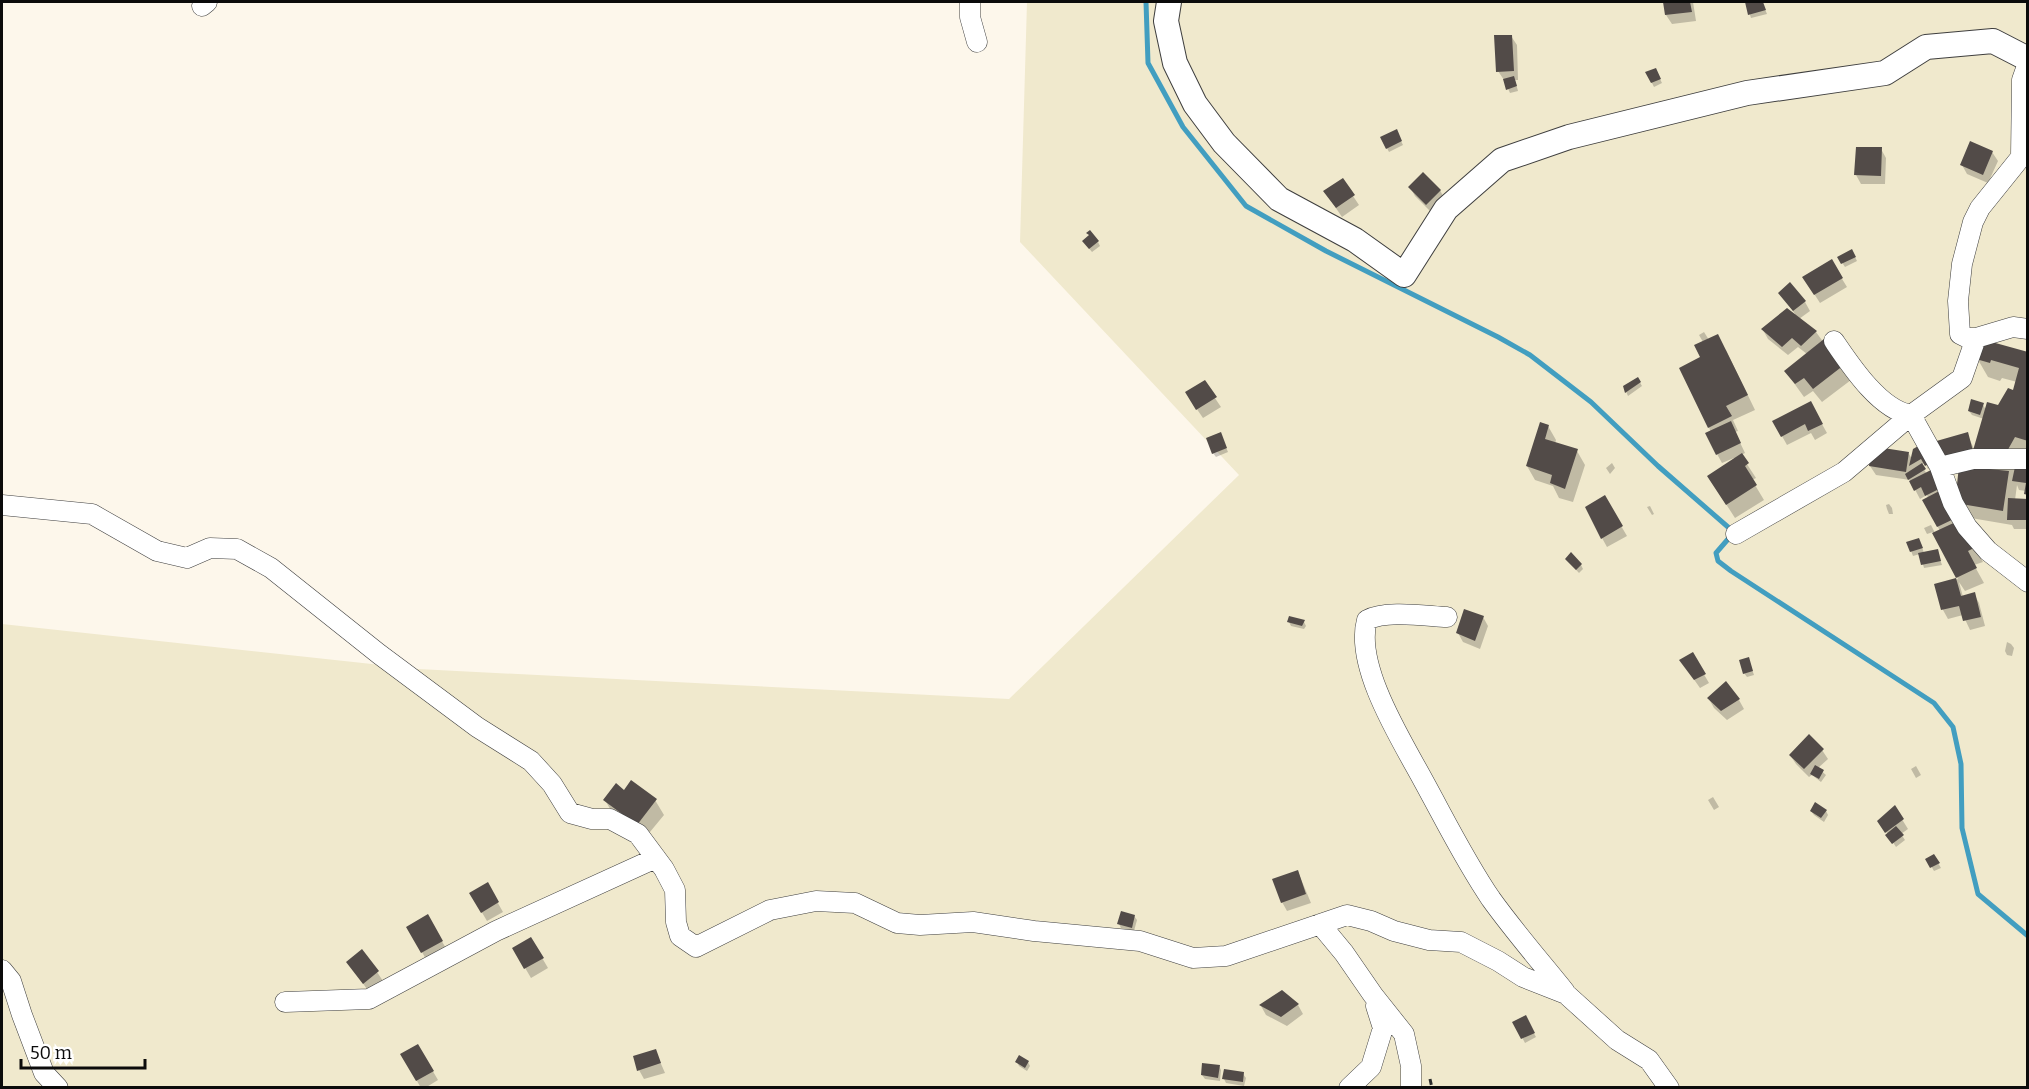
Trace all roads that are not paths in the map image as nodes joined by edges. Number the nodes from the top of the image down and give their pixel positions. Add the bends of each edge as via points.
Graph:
1 (970, 2) edge
2 (1169, 2) edge
3 (977, 42) dead end
4 (2028, 61) edge
5 (2025, 130) edge
6 (2024, 160) edge
7 (2028, 329) edge
8 (1976, 338) junction
9 (1834, 341) dead end
10 (1911, 415) junction
11 (2028, 459) edge
12 (1940, 467) junction
13 (2, 505) edge
14 (1736, 534) dead end
15 (2028, 582) edge
16 (1447, 617) dead end
17 (656, 858) junction
18 (1320, 924) junction
19 (2, 970) edge
20 (1566, 994) junction
21 (1373, 995) junction
22 (285, 1002) dead end
23 (58, 1088) edge
24 (1349, 1088) edge
25 (1412, 1088) edge
26 (1669, 1088) edge

1 - 3 street
2 - 4 street via 1166,21 1175,63 1195,105 1224,143 1279,199 1355,240 1404,275 1446,209 1502,160 1569,137 1747,93 1885,73 1926,47 1993,41
4 - 5 street via 2022,81
5 - 6 street
6 - 8 street via 1980,208 1967,242 1958,301 1959,324 1960,334
7 - 8 street via 2013,327
8 - 10 street via 1962,378
9 - 10 street via 1882,400 1900,413
10 - 12 street
10 - 14 street via 1844,472
11 - 12 street via 1973,459
12 - 15 street via 1967,527 1988,551
13 - 17 street via 92,514 157,550 187,558 210,548 237,549 271,568 477,727 531,761 570,813 610,819 638,834
16 - 20 street via 1388,616 1367,620 1369,666 1392,726 1456,843 1491,899
17 - 18 street via 675,890 680,936 696,947 770,910 816,901 855,903 897,923 973,922 1140,941 1193,958 1226,956
17 - 22 street via 496,931 369,999
18 - 20 street via 1347,915 1429,940 1461,942 1523,977
18 - 21 street
19 - 23 street via 11,981 44,1073
20 - 26 street via 1617,1040 1649,1060
21 - 24 street via 1383,1028 1371,1067
21 - 25 street via 1404,1034

